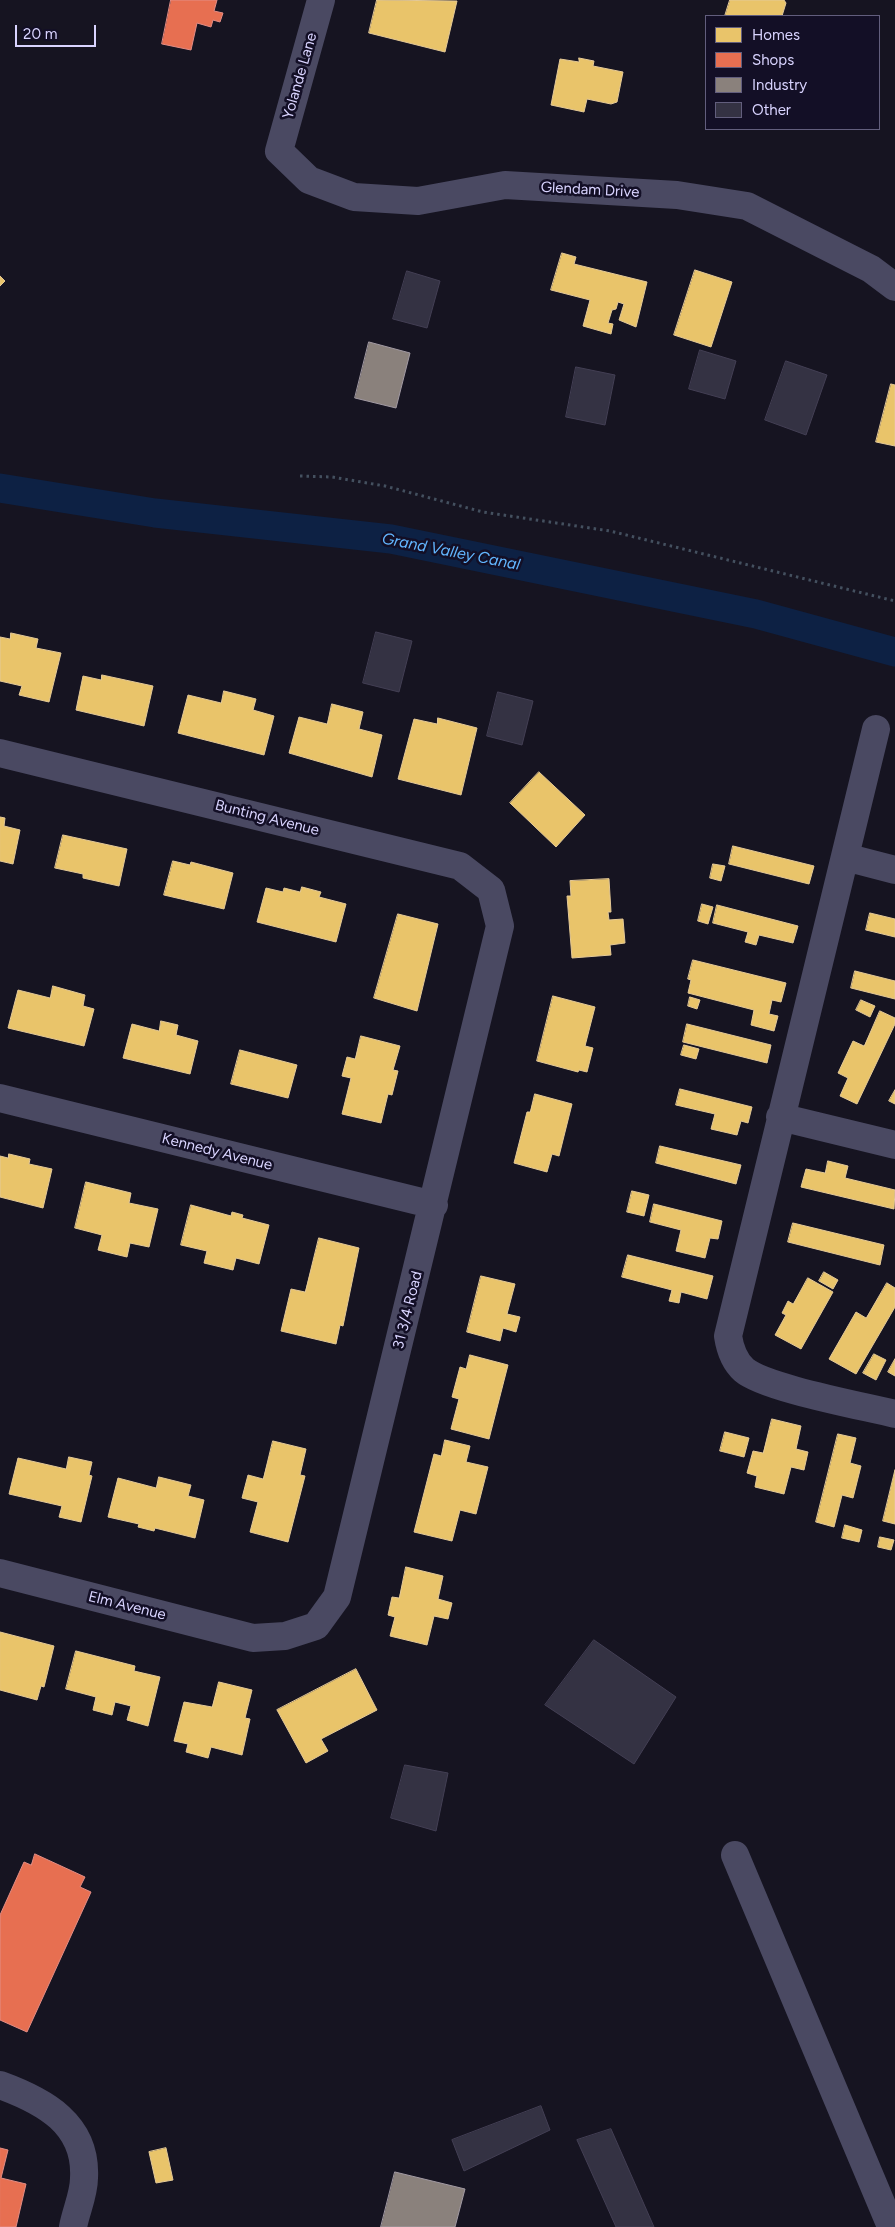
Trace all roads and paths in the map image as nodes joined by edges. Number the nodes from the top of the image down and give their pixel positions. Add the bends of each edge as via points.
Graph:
1 (321, 0) edge
2 (280, 151) joint
3 (895, 287) edge
4 (300, 476) dead end
5 (895, 601) edge
6 (876, 729) dead end
7 (0, 753) edge
8 (845, 857) junction
9 (895, 870) edge
10 (500, 926) joint
11 (0, 1098) edge
12 (780, 1116) junction
13 (895, 1145) edge
14 (434, 1205) junction
15 (895, 1414) edge
16 (0, 1573) edge
17 (253, 1638) joint
18 (735, 1855) dead end
19 (0, 2085) edge
20 (890, 2225) edge
21 (72, 2227) edge

1 - 2 street, Yolande Lane
2 - 3 street, Glendam Drive via 309,180 354,197 418,202 505,185 676,195 747,206 871,269
4 - 5 path via 332,477 385,486 484,512 610,531
6 - 8 street
7 - 10 street, Bunting Avenue via 460,866 491,890
8 - 9 street
8 - 12 street
10 - 14 street, 31 3/4 Road
11 - 14 street, Kennedy Avenue
12 - 13 street
12 - 15 street via 729,1326 732,1354 743,1370 760,1379
14 - 17 street, 31 3/4 Road via 337,1597 316,1626 285,1636
16 - 17 street, Elm Avenue
18 - 20 street
19 - 21 street via 58,2113 75,2134 83,2157 84,2179

